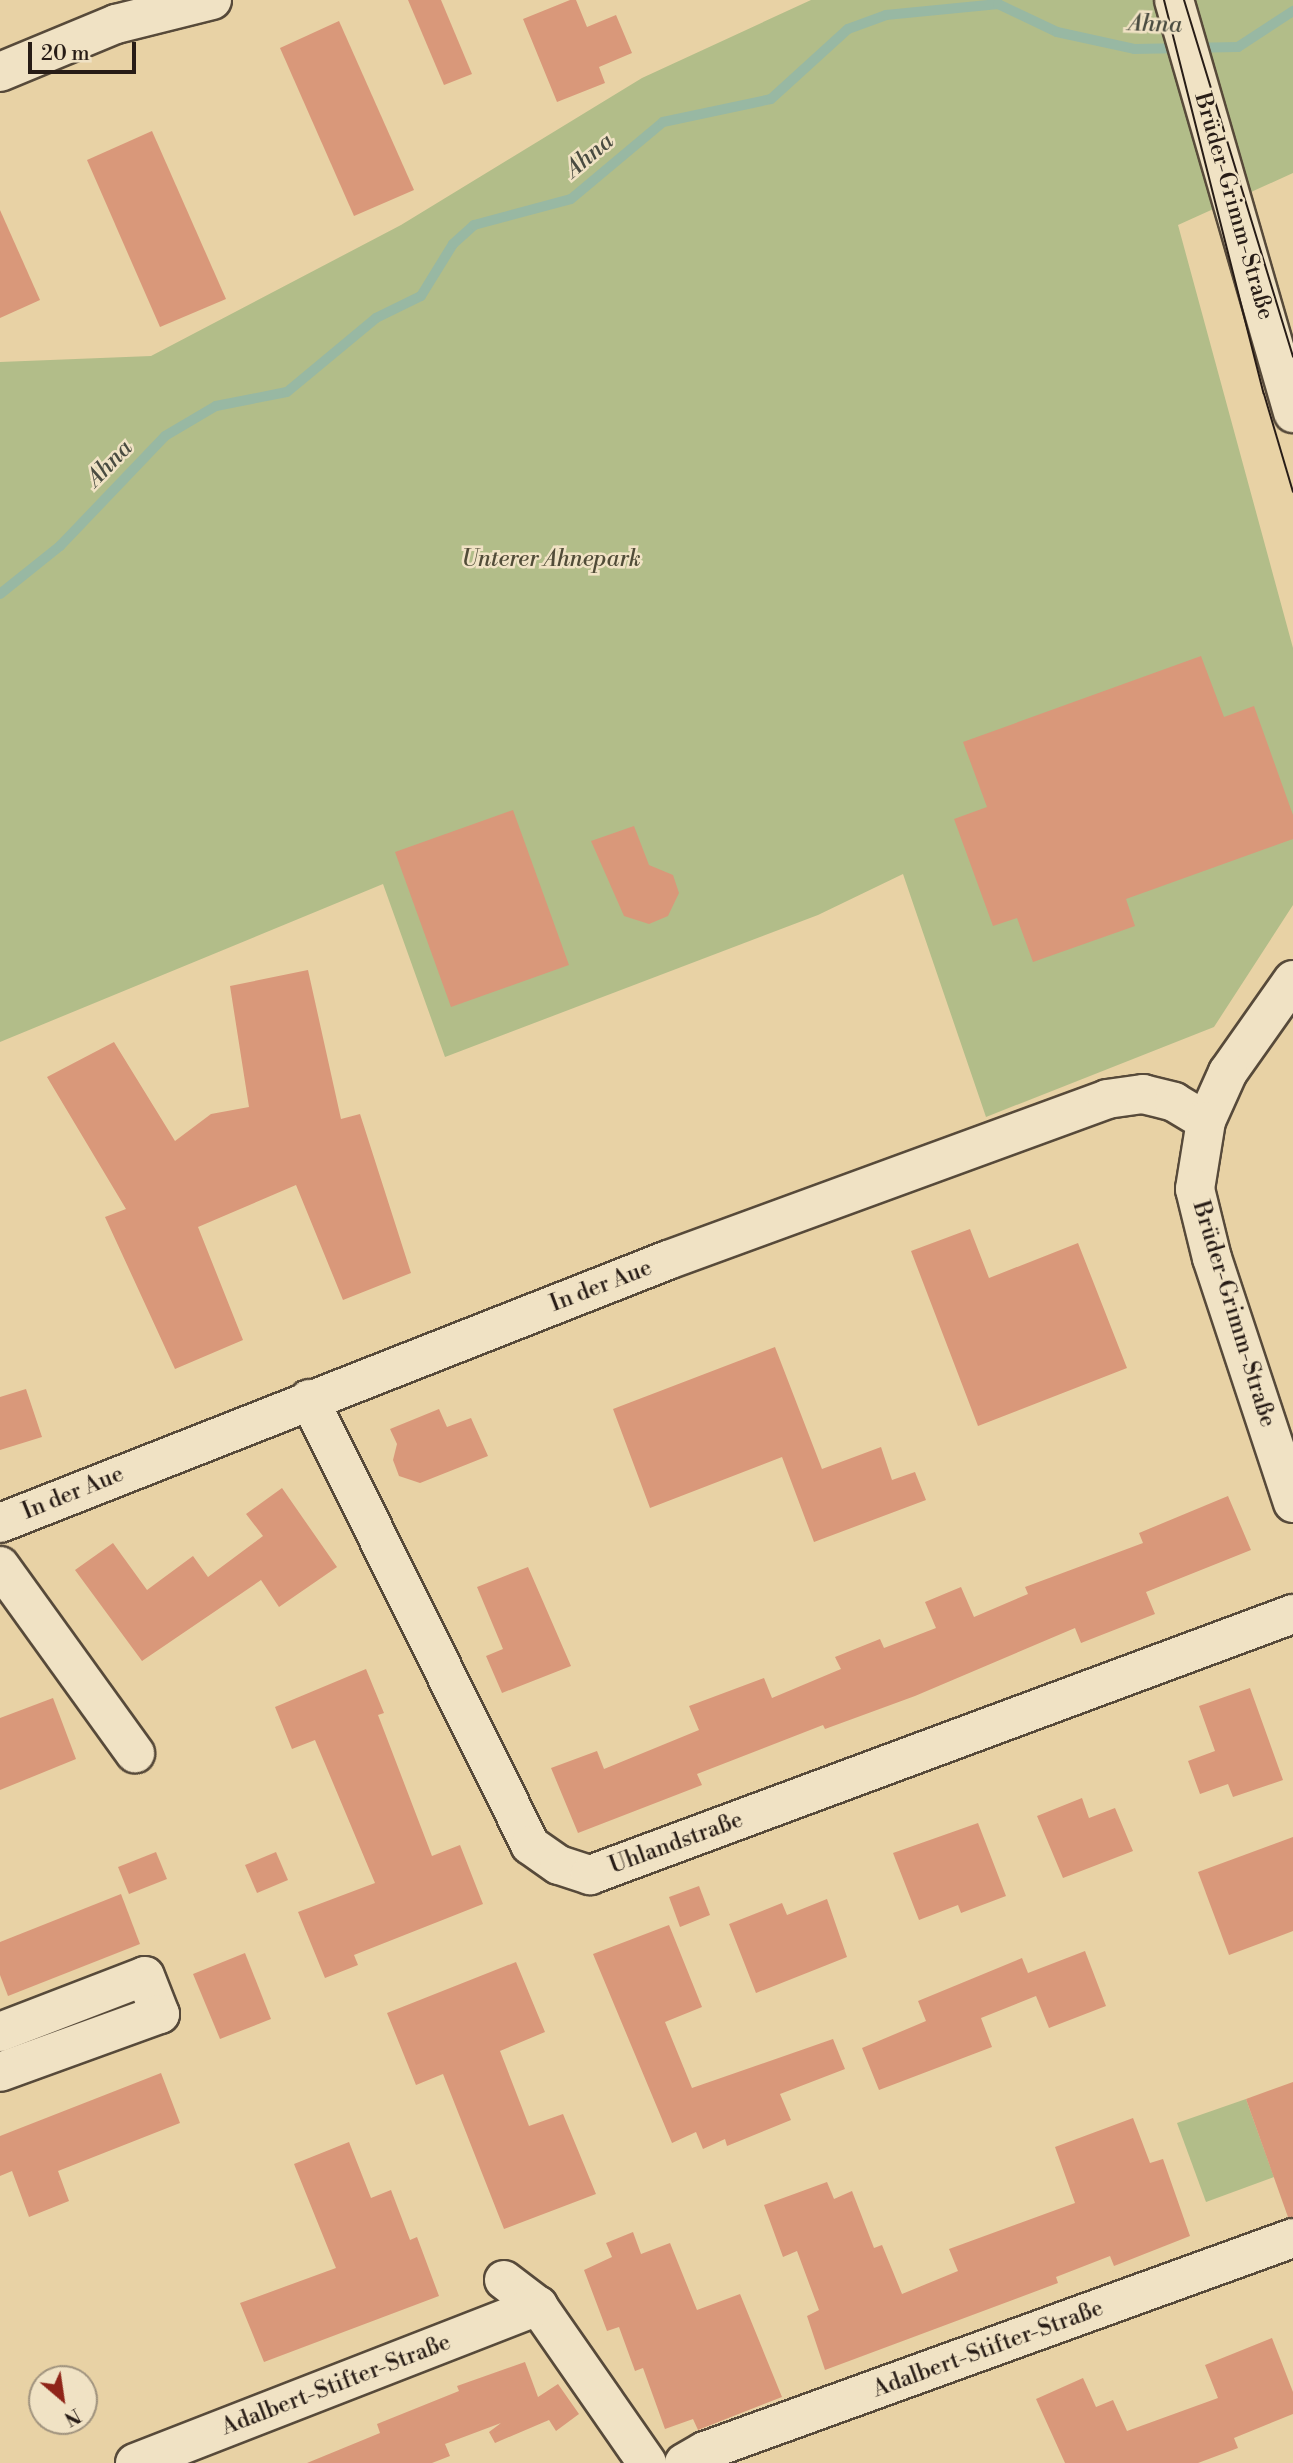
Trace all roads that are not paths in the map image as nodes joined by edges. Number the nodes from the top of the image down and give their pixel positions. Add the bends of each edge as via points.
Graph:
1 (212, 0) edge
2 (1174, 0) edge
3 (0, 72) edge
4 (1293, 413) edge
5 (1293, 980) edge
6 (1206, 1121) junction
7 (309, 1399) junction
8 (1293, 1503) edge
9 (0, 1523) edge
10 (0, 1566) edge
11 (1293, 1614) edge
12 (135, 1753) dead end
13 (0, 2032) edge
14 (0, 2072) edge
15 (1293, 2238) edge
16 (504, 2280) dead end
17 (538, 2306) junction
18 (135, 2463) edge
19 (648, 2463) edge
20 (684, 2463) edge

1 - 3 street via 116,24
2 - 4 street, Brüder-Grimm-Straße
5 - 6 street, Brüder-Grimm-Straße via 1228,1072
6 - 7 street, In der Aue via 1174,1102 1143,1094 1107,1099 667,1260
6 - 8 street, Brüder-Grimm-Straße via 1195,1189 1212,1258
7 - 9 street, In der Aue
7 - 11 street, Uhlandstraße via 530,1845 559,1865 590,1875
10 - 12 street
13 - 14 street via 145,1976 160,2014
15 - 20 street, Adalbert-Stifter-Straße via 705,2451
16 - 17 street
17 - 18 street, Adalbert-Stifter-Straße
17 - 19 street

